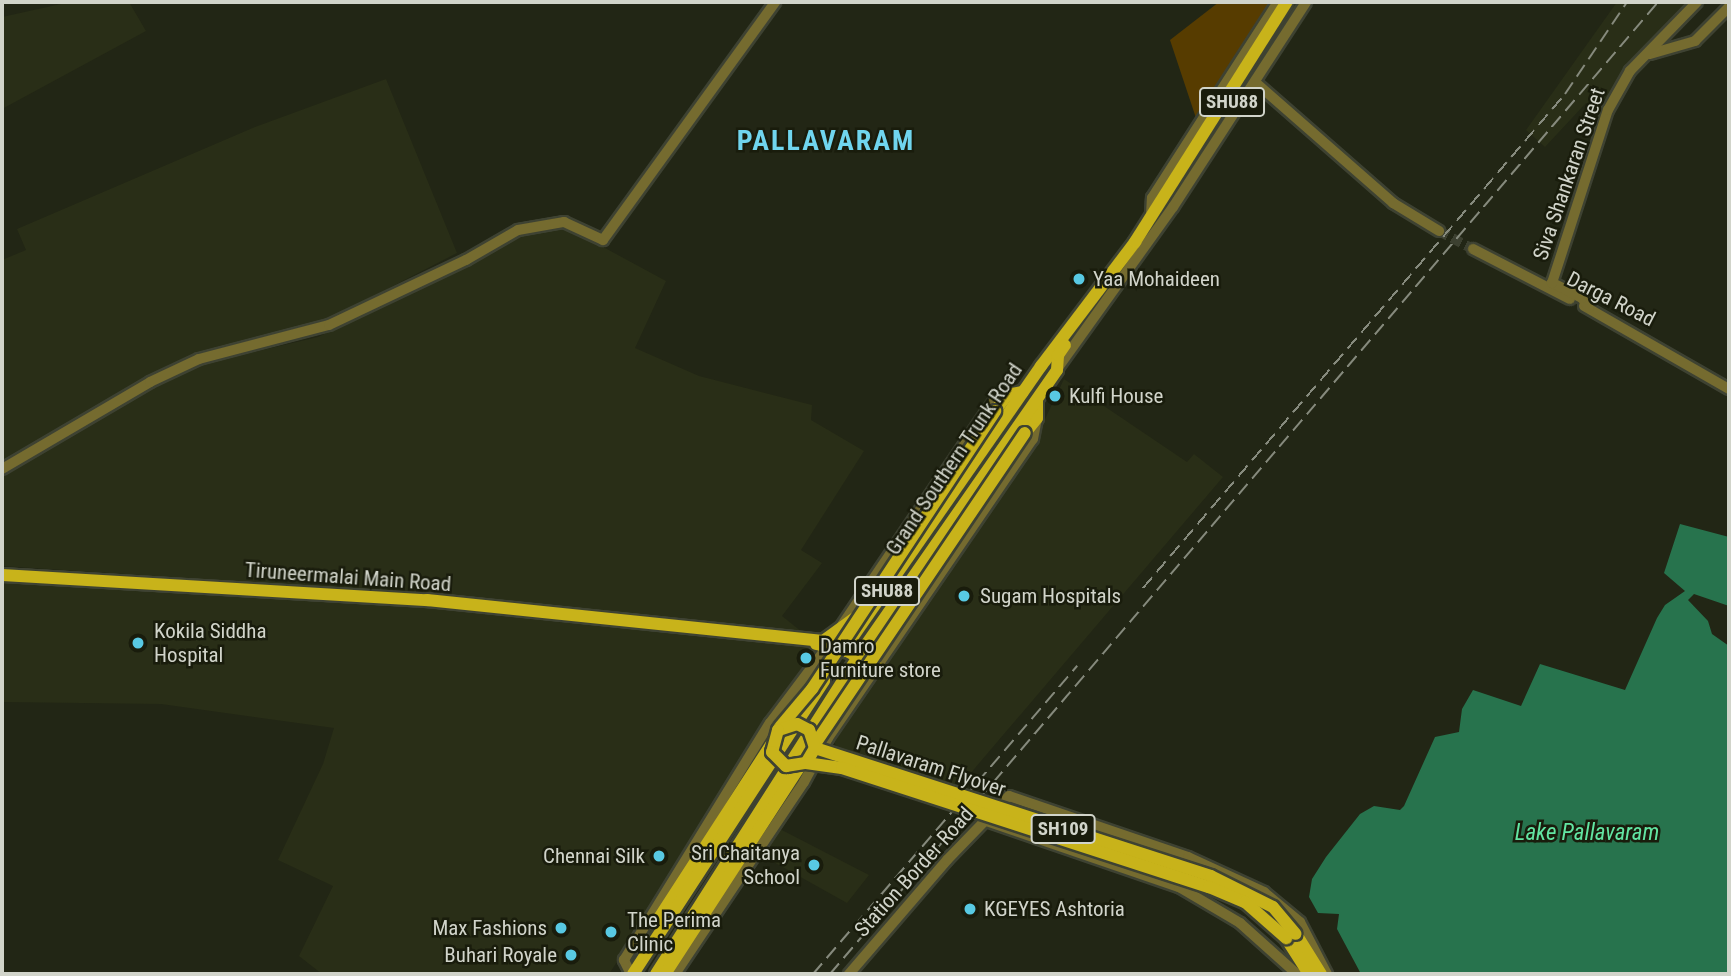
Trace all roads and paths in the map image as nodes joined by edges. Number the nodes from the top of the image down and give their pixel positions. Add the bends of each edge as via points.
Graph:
1 (775, 2) edge
2 (1278, 2) edge
3 (1289, 2) edge
4 (1306, 2) edge
5 (1697, 2) edge
6 (1727, 9) edge
7 (1643, 56) junction
8 (1255, 82) junction
9 (1154, 216) junction
10 (1439, 231) tunnel mouth
11 (1473, 249) tunnel mouth
12 (1588, 308) junction
13 (1057, 370) junction
14 (1729, 389) edge
15 (1024, 392) junction
16 (1007, 395) junction
17 (1037, 401) junction
18 (1037, 418) junction
19 (2, 468) edge
20 (925, 561) junction
21 (942, 572) junction
22 (2, 575) edge
23 (868, 617) junction
24 (691, 626) junction
25 (837, 633) junction
26 (829, 646) junction
27 (845, 650) junction
28 (859, 655) junction
29 (877, 667) junction
30 (778, 730) junction
31 (771, 745) junction
32 (815, 746) junction
33 (807, 764) junction
34 (986, 821) junction
35 (1291, 936) junction
36 (634, 971) edge
37 (656, 974) edge
38 (665, 974) edge
39 (675, 974) edge
40 (849, 974) edge
41 (1297, 974) edge
42 (1309, 974) edge
43 (1321, 974) edge
44 (1327, 974) edge

1 - 19 street via 603,240 564,222 518,230 329,325 199,359 162,376
2 - 9 street via 1152,198
3 - 9 main road, SHU88
4 - 8 street
5 - 7 street, Siva Shankaran Street
6 - 7 street via 1695,41
7 - 12 street, Siva Shankaran Street via 1608,110 1552,283 1582,298
8 - 10 street via 1393,203
8 - 13 street
9 - 13 main road, SHU88 via 1058,355
9 - 15 main road, Grand Southern Trunk Road / SHU88
11 - 12 street, Darga Road
12 - 14 street, Darga Road
13 - 17 main road, Grand Southern Trunk Road / SHU88
15 - 16 main road
15 - 23 main road, Grand Southern Trunk Road / SHU88
16 - 25 street via 999,394
16 - 30 main road, bridge via 812,689
17 - 18 main road
17 - 20 main road, Grand Southern Trunk Road / SHU88
18 - 21 street via 1033,439
18 - 32 main road, Pallavaram Flyover, bridge
20 - 21 main road
20 - 28 main road, Grand Southern Trunk Road / SHU88
21 - 29 street
22 - 24 main road, Tiruneermalai Main Road via 427,600
23 - 25 main road, Tiruneermalai Main Road via 855,618
23 - 27 main road, Grand Southern Trunk Road / SHU88
24 - 25 main road, Tiruneermalai Main Road via 823,641
24 - 26 main road, Tiruneermalai Main Road
25 - 26 street
26 - 27 main road, Tiruneermalai Main Road
26 - 36 street via 769,723 624,960
27 - 28 main road, Tiruneermalai Main Road
27 - 36 main road, Grand Southern Trunk Road / SHU88
28 - 29 main road, Tiruneermalai Main Road
28 - 37 main road, Grand Southern Trunk Road / SHU88
29 - 33 street
30 - 31 main road, bridge
30 - 32 main road, Pallavaram Flyover, bridge via 790,724 803,726
31 - 33 main road, Pallavaram Flyover, bridge via 780,763
31 - 36 main road via 638,952
32 - 33 main road, Pallavaram Flyover, bridge
32 - 35 main road, Pallavaram Flyover / SH109, bridge via 1211,876 1273,907
33 - 35 main road, Pallavaram Flyover / SH109, bridge via 842,768 1209,887 1245,902
33 - 38 main road, Pallavaram Flyover
33 - 39 street
34 - 40 street, Station Border Road
34 - 41 street via 1179,887 1240,923
34 - 44 street, Station Border Road via 1009,796 1188,857 1264,892 1300,922
35 - 42 main road, Pallavaram Flyover / SH109
35 - 43 main road, Pallavaram Flyover / SH109

